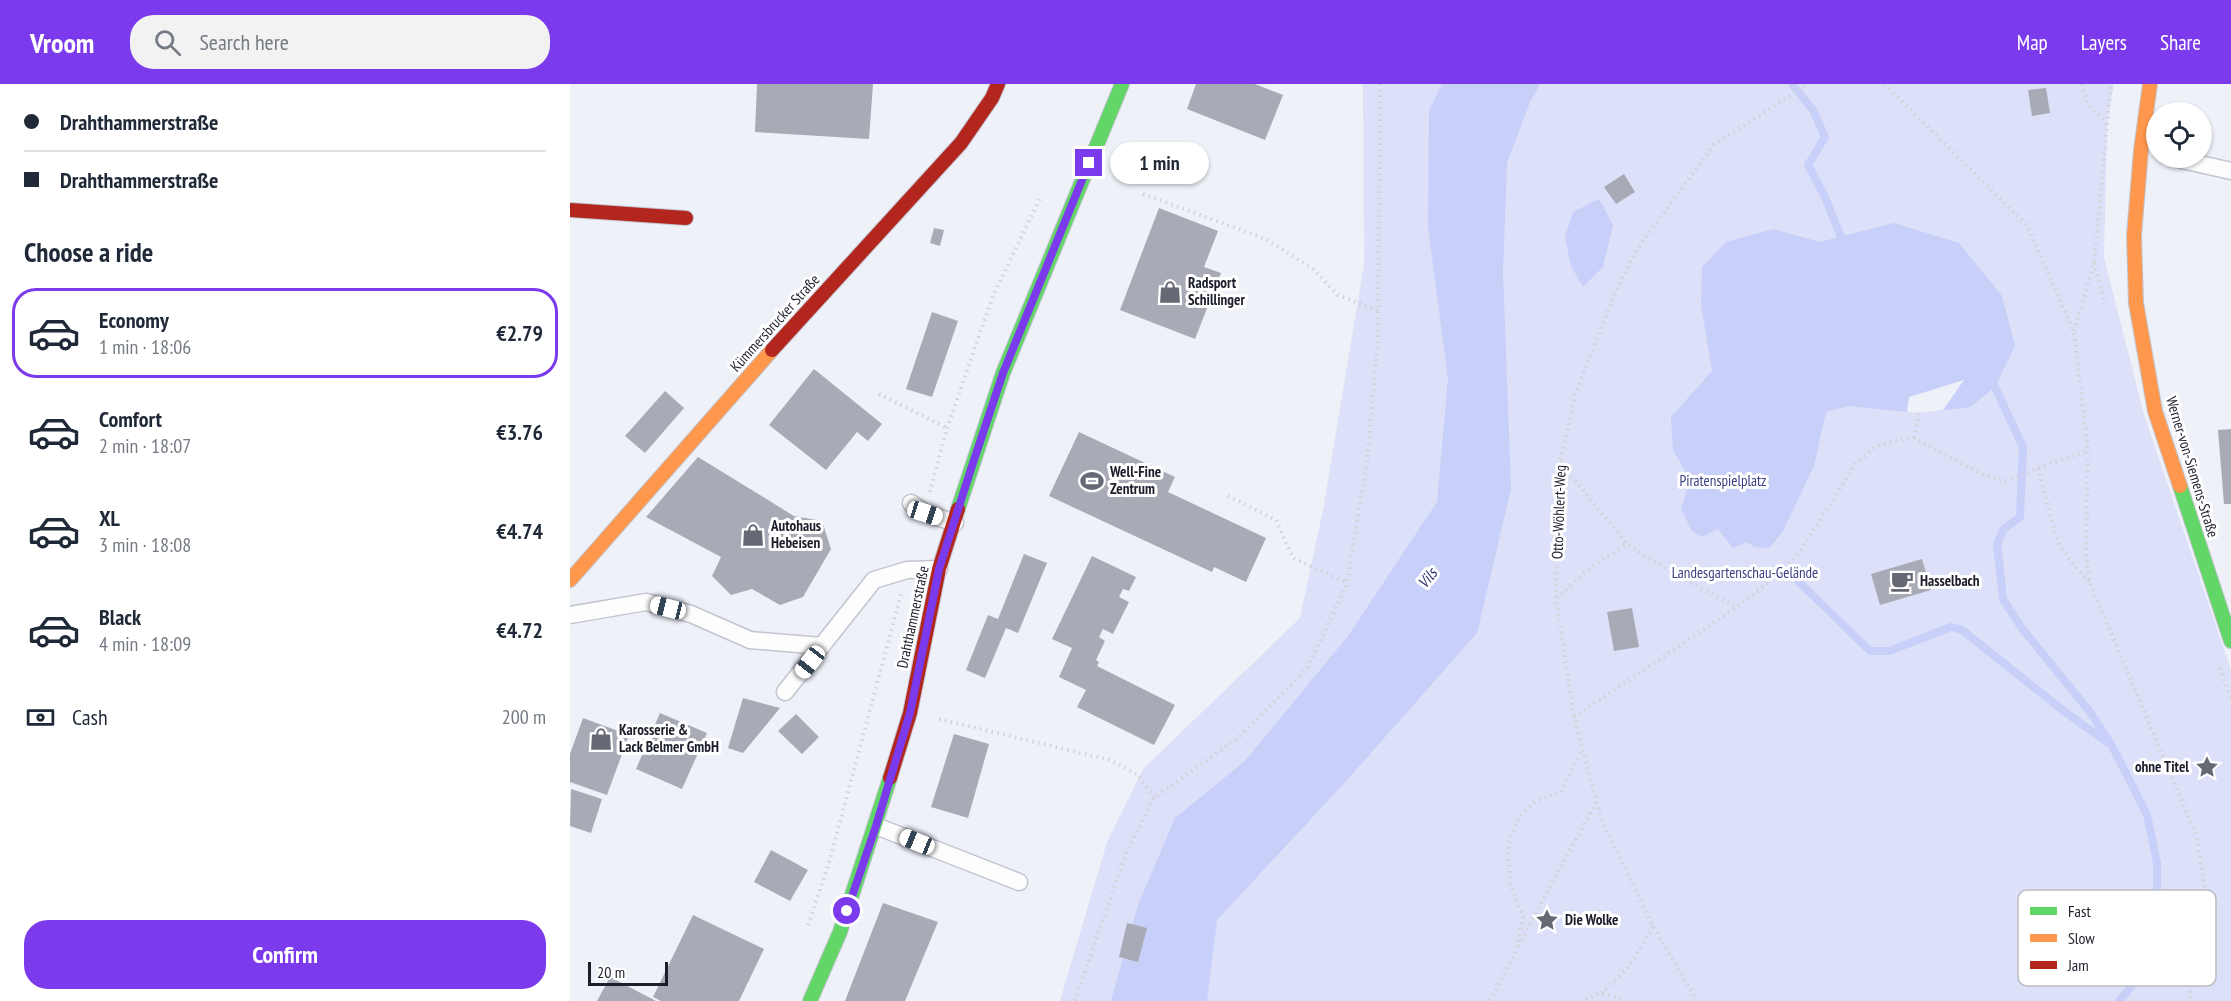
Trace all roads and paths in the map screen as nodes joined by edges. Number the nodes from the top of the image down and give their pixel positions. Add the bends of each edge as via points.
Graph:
1 (998, 84) edge
2 (1122, 84) edge
3 (1380, 84) edge
4 (1808, 84) edge
5 (1885, 84) edge
6 (2081, 84) edge
7 (2111, 84) edge
8 (2150, 84) edge
9 (2150, 102) edge
10 (2107, 124) junction
11 (2212, 167) edge
12 (2146, 168) edge
13 (2231, 171) edge
14 (1143, 194) dead end
15 (570, 210) edge
16 (686, 218) dead end
17 (1378, 311) junction
18 (2074, 332) junction
19 (879, 394) dead end
20 (1919, 413) dead end
21 (947, 428) dead end
22 (1914, 438) junction
23 (2088, 451) junction
24 (1560, 462) junction
25 (2036, 469) junction
26 (1228, 496) dead end
27 (911, 503) dead end
28 (955, 523) junction
29 (1627, 544) junction
30 (939, 569) junction
31 (570, 580) edge
32 (1346, 582) junction
33 (2090, 583) junction
34 (1557, 598) junction
35 (1737, 607) junction
36 (570, 615) edge
37 (2231, 640) edge
38 (822, 646) junction
39 (785, 692) dead end
40 (910, 713) junction
41 (1574, 717) junction
42 (1582, 749) junction
43 (1154, 798) junction
44 (1596, 801) junction
45 (876, 826) junction
46 (1019, 882) dead end
47 (2205, 890) edge
48 (1653, 926) junction
49 (1516, 951) junction
50 (2192, 986) edge
51 (1601, 993) junction
52 (810, 1001) edge
53 (1075, 1001) edge
54 (1490, 1001) edge
55 (1580, 1001) edge
56 (1626, 1001) edge
57 (1697, 1001) edge
58 (2189, 1001) edge

1 - 31 street, Kümmersbrucker Straße via 961,143 822,293
2 - 28 street, Drahthammerstraße via 1003,373
3 - 17 path
4 - 24 path, Otto-Wöhlert-Weg via 1714,146 1635,252 1575,395
5 - 18 path via 2027,225
6 - 10 path via 2089,106
7 - 10 path
8 - 9 street, Werner-von-Siemens-Straße
10 - 18 path via 2094,263
11 - 13 lane
12 - 37 street, Werner-von-Siemens-Straße via 2134,236 2136,303 2155,411
14 - 17 path via 1266,239 1313,269 1338,295
15 - 16 street
17 - 32 path via 1367,462
18 - 23 path
19 - 21 path
20 - 22 path
22 - 25 path via 1998,480 2008,481
22 - 35 path via 1876,446 1856,463 1803,547 1779,574
23 - 25 path
23 - 33 path via 2086,555
24 - 29 path
24 - 34 path, Otto-Wöhlert-Weg
25 - 33 path via 2057,540
26 - 32 path via 1276,520 1293,558
27 - 28 lane via 925,513
28 - 30 street, Drahthammerstraße
29 - 34 path via 1587,570
29 - 35 path
30 - 38 lane via 907,570 874,580
30 - 40 street, Drahthammerstraße
32 - 43 path via 1306,670 1239,737
33 - 47 path via 2197,837
34 - 41 path, Otto-Wöhlert-Weg
35 - 41 path
36 - 38 lane via 646,602 691,614 750,640
38 - 39 lane
40 - 43 path via 1110,760 1138,775
40 - 45 street, Drahthammerstraße
41 - 42 path, Otto-Wöhlert-Weg
42 - 44 path, Otto-Wöhlert-Weg
42 - 49 path via 1562,790 1536,801 1519,816 1508,846 1510,884 1523,917
43 - 53 path via 1126,853
44 - 48 path, Otto-Wöhlert-Weg via 1602,822
44 - 49 path
45 - 46 lane
45 - 52 street, Drahthammerstraße via 840,932
48 - 51 path via 1629,967
48 - 57 path, Otto-Wöhlert-Weg
49 - 54 path
50 - 58 path
51 - 55 path
51 - 56 path

